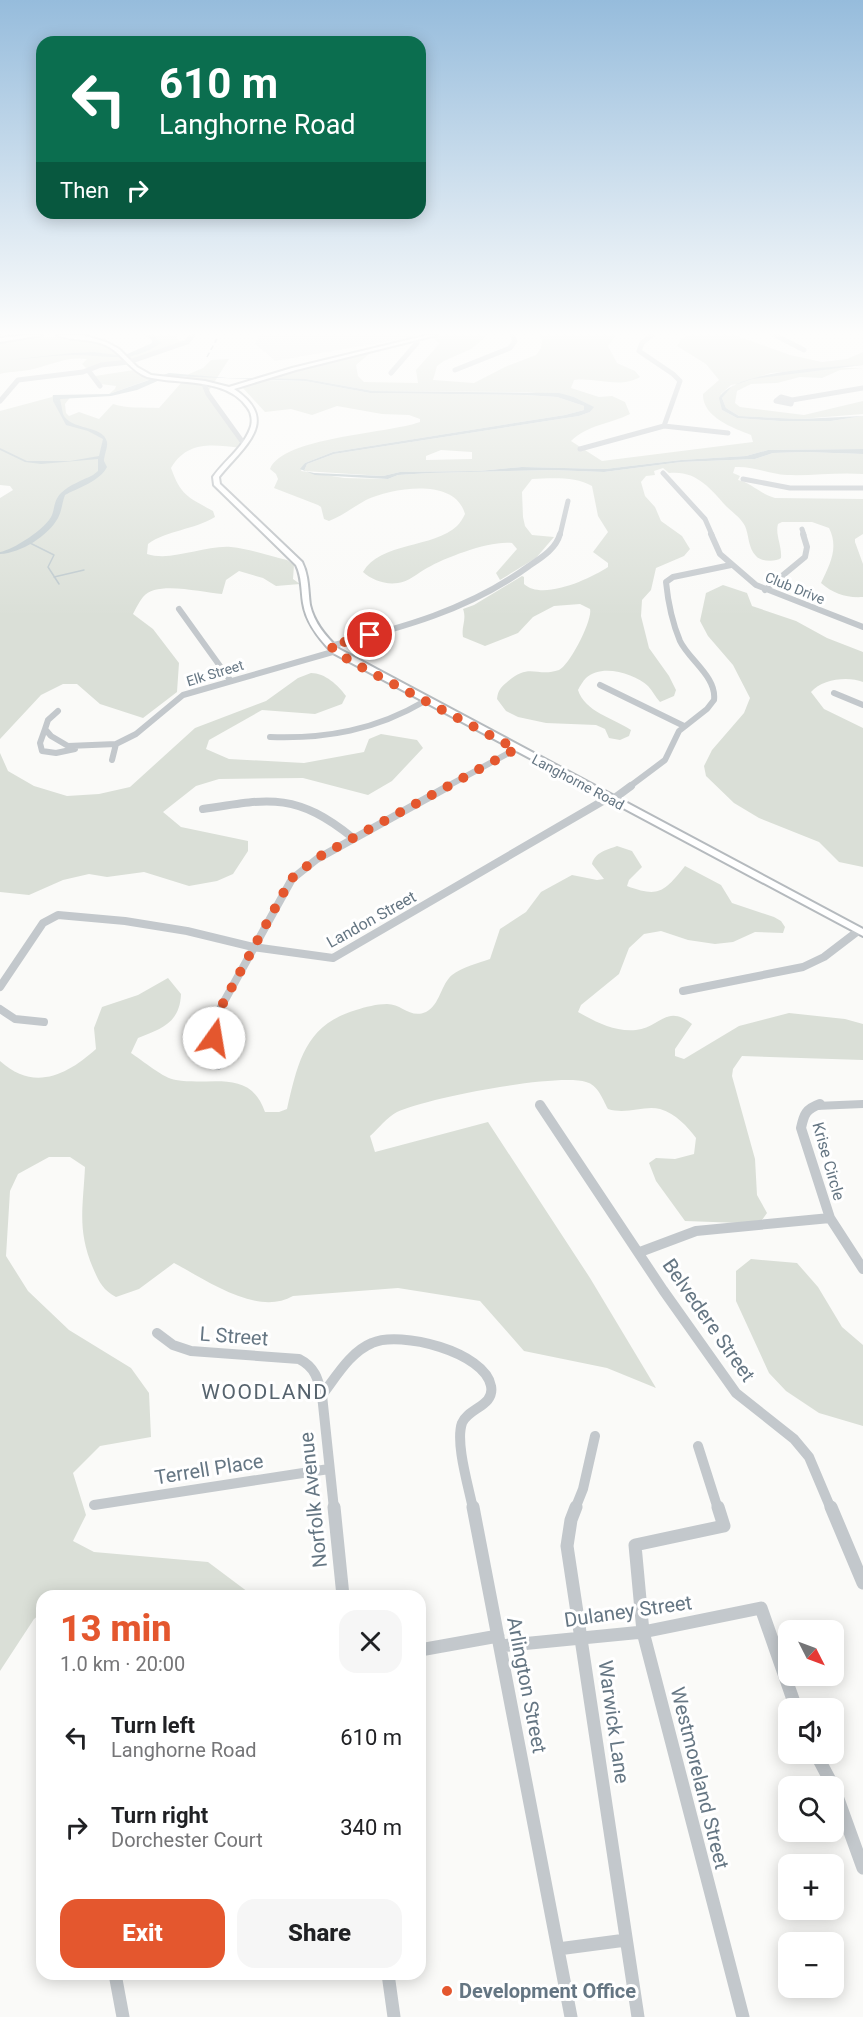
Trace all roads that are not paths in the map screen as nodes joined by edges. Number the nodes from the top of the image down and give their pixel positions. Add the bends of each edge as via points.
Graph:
1 (234, 429) edge
2 (254, 429) edge
3 (653, 429) edge
4 (689, 429) edge
5 (728, 434) dead end
6 (244, 444) junction
7 (580, 449) dead end
8 (663, 473) dead end
9 (743, 479) dead end
10 (863, 488) edge
11 (568, 501) dead end
12 (802, 529) dead end
13 (731, 565) junction
14 (765, 590) junction
15 (179, 609) dead end
16 (863, 627) edge
17 (333, 649) junction
18 (230, 680) junction
19 (600, 685) dead end
20 (834, 693) dead end
21 (426, 701) junction
22 (863, 705) edge
23 (58, 711) dead end
24 (684, 726) junction
25 (45, 729) junction
26 (270, 737) dead end
27 (116, 744) junction
28 (81, 747) junction
29 (516, 749) junction
30 (112, 760) dead end
31 (610, 799) junction
32 (203, 809) dead end
33 (353, 838) junction
34 (860, 932) edge
35 (253, 946) junction
36 (0, 987) edge
37 (683, 991) dead end
38 (0, 1009) edge
39 (44, 1022) dead end
40 (218, 1066) dead end
41 (863, 1104) edge
42 (540, 1105) dead end
43 (830, 1218) junction
44 (640, 1252) junction
45 (863, 1269) edge
46 (157, 1333) dead end
47 (312, 1365) joint
48 (322, 1395) junction
49 (595, 1436) dead end
50 (698, 1446) dead end
51 (329, 1469) junction
52 (94, 1505) dead end
53 (863, 1583) edge
54 (342, 1590) edge
55 (643, 1632) junction
56 (581, 1638) junction
57 (499, 1641) junction
58 (426, 1649) edge
59 (792, 1698) edge
60 (844, 1815) edge
61 (863, 1868) edge
62 (626, 1940) junction
63 (558, 1949) junction
64 (116, 1980) edge
65 (389, 1980) edge
66 (123, 2017) edge
67 (394, 2017) edge
68 (571, 2017) edge
69 (638, 2017) edge
70 (743, 2017) edge

1 - 6 street
2 - 6 main road, Langhorne Road
3 - 7 street
4 - 5 street
6 - 17 main road, Langhorne Road via 216,477 217,485 299,564 305,576 310,615
8 - 13 street, Club Drive via 705,519 716,549
9 - 10 street via 790,488
11 - 17 street, Elk Street via 553,548 481,596 457,608
12 - 14 street via 807,547 805,557
13 - 14 street, Club Drive
13 - 24 street, Landon Street via 673,577 666,582 681,643 714,692 712,704
14 - 16 street, Club Drive
15 - 18 street
17 - 18 street, Elk Street
17 - 21 main road, Langhorne Road
18 - 27 street, Elk Street via 183,695 136,734
19 - 24 street
20 - 22 street
21 - 26 street via 387,723 358,730 294,739
21 - 29 main road, Langhorne Road
23 - 25 street
24 - 31 street, Landon Street via 675,737 669,756
25 - 28 street via 61,743
25 - 28 street via 39,741 42,751 57,753
27 - 28 street
27 - 30 street
29 - 31 main road, Langhorne Road
29 - 33 street
31 - 34 main road, Langhorne Road
31 - 35 street, Landon Street via 336,957
32 - 33 street via 260,801 298,805 323,816
33 - 35 street via 317,858 291,879
34 - 37 street via 803,967
35 - 36 street, Landon Street via 125,921 58,915 44,922
35 - 40 street via 221,1007 214,1038
38 - 39 street via 15,1019
41 - 43 street, Krise Circle via 817,1105 809,1108 801,1119
42 - 44 street, Belvedere Street
43 - 44 street via 697,1230
43 - 45 street, Krise Circle
44 - 53 street, Belvedere Street via 736,1393 794,1439 809,1457
46 - 47 street, L Street via 172,1345 191,1352 299,1359
47 - 48 street, Norfolk Avenue via 318,1373
48 - 51 street, Norfolk Avenue
48 - 57 street, Arlington Street via 360,1351 372,1342 398,1337 474,1361 487,1374 492,1393 489,1400 463,1420 460,1432
49 - 56 street, Warwick Lane via 567,1546
50 - 55 street, Westmoreland Street via 724,1526 635,1545
51 - 52 street, Terrell Place
51 - 54 street, Norfolk Avenue
55 - 56 street, Dulaney Street
55 - 59 street, Dulaney Street via 761,1608
55 - 70 street, Westmoreland Street
56 - 57 street, Dulaney Street
56 - 62 street, Warwick Lane
57 - 58 street, Dulaney Street
57 - 63 street, Arlington Street
60 - 61 street
62 - 63 street
62 - 69 street, Warwick Lane
63 - 68 street, Arlington Street
64 - 66 street
65 - 67 street

